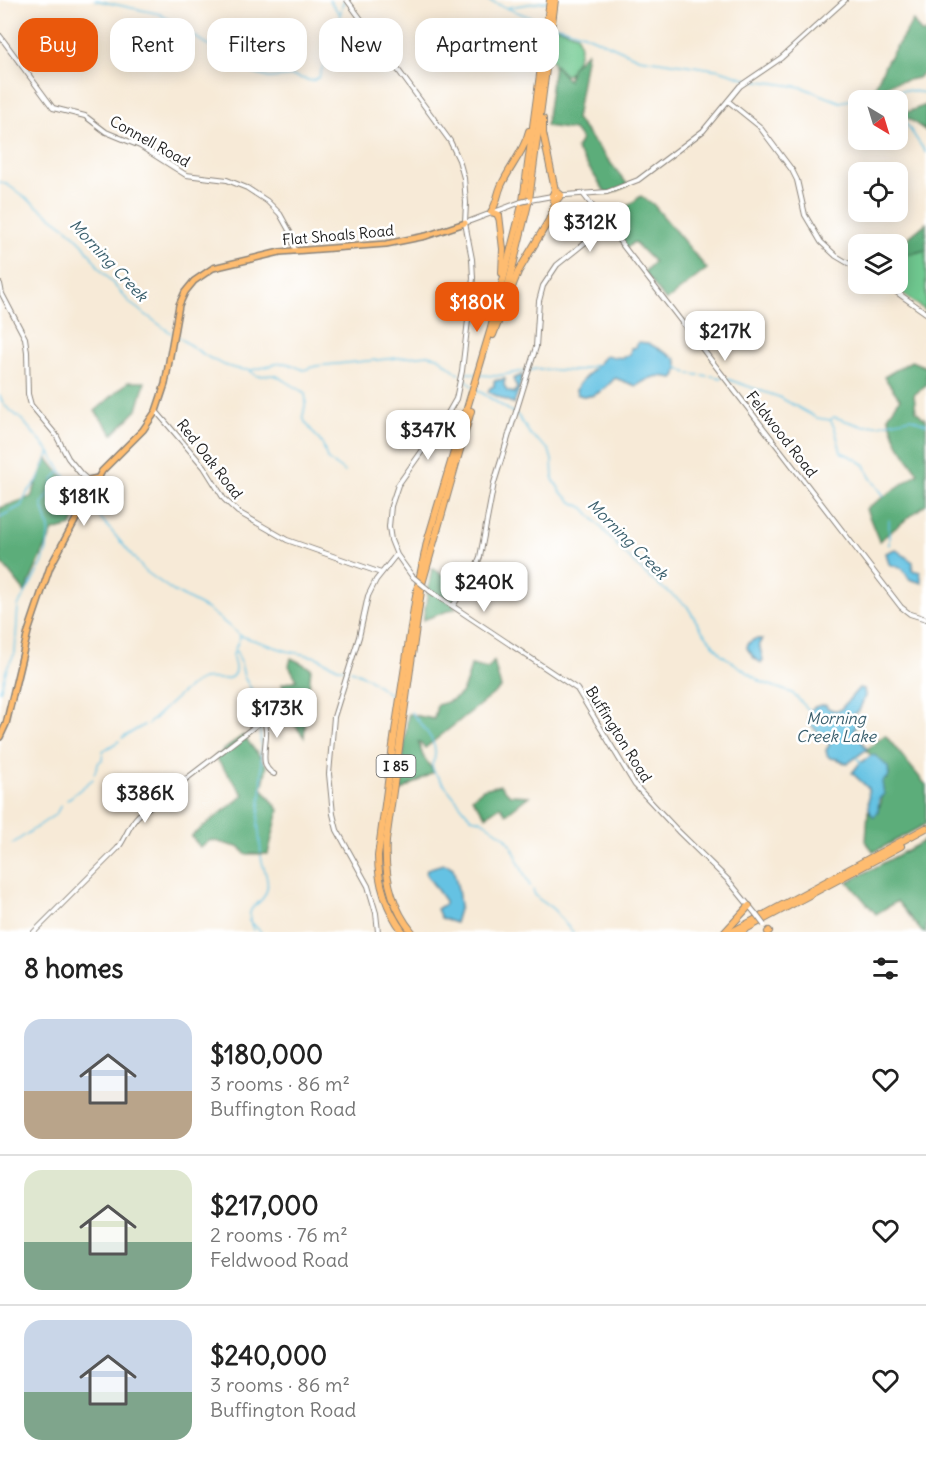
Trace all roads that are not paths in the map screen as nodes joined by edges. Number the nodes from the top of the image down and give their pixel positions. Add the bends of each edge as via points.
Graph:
1 (347, 0) edge
2 (550, 0) edge
3 (555, 0) edge
4 (845, 0) edge
5 (553, 18) edge
6 (0, 36) edge
7 (546, 72) edge
8 (547, 72) edge
9 (536, 101) junction
10 (728, 101) junction
11 (554, 193) junction
12 (595, 194) junction
13 (561, 195) junction
14 (584, 195) junction
15 (555, 203) junction
16 (498, 206) junction
17 (594, 207) junction
18 (491, 212) junction
19 (499, 218) junction
20 (465, 223) junction
21 (608, 226) junction
22 (295, 250) junction
23 (848, 263) edge
24 (0, 284) edge
25 (899, 294) edge
26 (926, 313) edge
27 (499, 318) junction
28 (491, 328) junction
29 (156, 411) junction
30 (91, 484) junction
31 (397, 555) junction
32 (393, 560) junction
33 (401, 561) junction
34 (381, 573) junction
35 (453, 606) junction
36 (926, 619) edge
37 (0, 737) edge
38 (274, 774) dead end
39 (926, 828) edge
40 (926, 833) edge
41 (749, 906) junction
42 (34, 932) edge
43 (378, 932) edge
44 (403, 932) edge
45 (412, 932) edge
46 (725, 932) edge
47 (732, 932) edge
48 (740, 932) edge
49 (769, 932) edge

1 - 20 street, Buffington Road via 450,141 464,178
2 - 9 highway, I 85
3 - 5 highway, I 85
4 - 10 street via 781,58 740,86
6 - 22 street, Connell Road via 52,108 85,116 106,132 140,146 186,175 227,180 247,188 280,214
7 - 27 highway, I 85 via 529,200
8 - 11 highway via 542,121
9 - 16 highway via 525,146 502,184
9 - 28 highway, I 85 via 523,201
10 - 12 street via 703,131 645,176 621,189
10 - 23 street via 759,126 792,170 805,215 821,243
11 - 13 highway
11 - 15 highway
11 - 16 street, bridge
12 - 14 street
12 - 17 street
13 - 14 street
13 - 15 highway
14 - 17 street, Feldwood Road
15 - 27 highway via 518,272
16 - 18 highway
16 - 19 highway
17 - 21 street, Feldwood Road
18 - 19 highway
18 - 20 street, Flat Shoals Road
19 - 28 highway via 503,263
20 - 22 main road, Flat Shoals Road via 386,244
20 - 31 street, Buffington Road via 473,273 460,386 450,411 395,490 389,526
21 - 35 street via 557,265 543,286 536,347 494,483 480,557
21 - 36 street, Feldwood Road via 901,607 910,615
22 - 29 main road, Flat Shoals Road via 213,268 189,287 179,305 165,384
24 - 30 street via 25,338 31,405
25 - 26 street
27 - 45 highway, I 85 via 427,568 412,651 385,853 391,893
28 - 44 highway, I 85 via 427,542 406,651 378,855 385,897
29 - 30 main road, Flat Shoals Road
29 - 34 street, Red Oak Road via 238,512 287,540
30 - 37 main road via 47,575
31 - 32 street
31 - 33 street, Buffington Road
32 - 33 street
32 - 34 street
33 - 35 street, Buffington Road, bridge via 412,576
34 - 43 street via 368,596 334,717 329,774 337,830 368,886
35 - 41 street, Buffington Road via 577,689 635,785
38 - 42 street via 265,765 267,729 263,720 139,815 117,849
39 - 47 highway
40 - 48 highway
41 - 46 highway
41 - 49 street, Buffington Road, bridge

